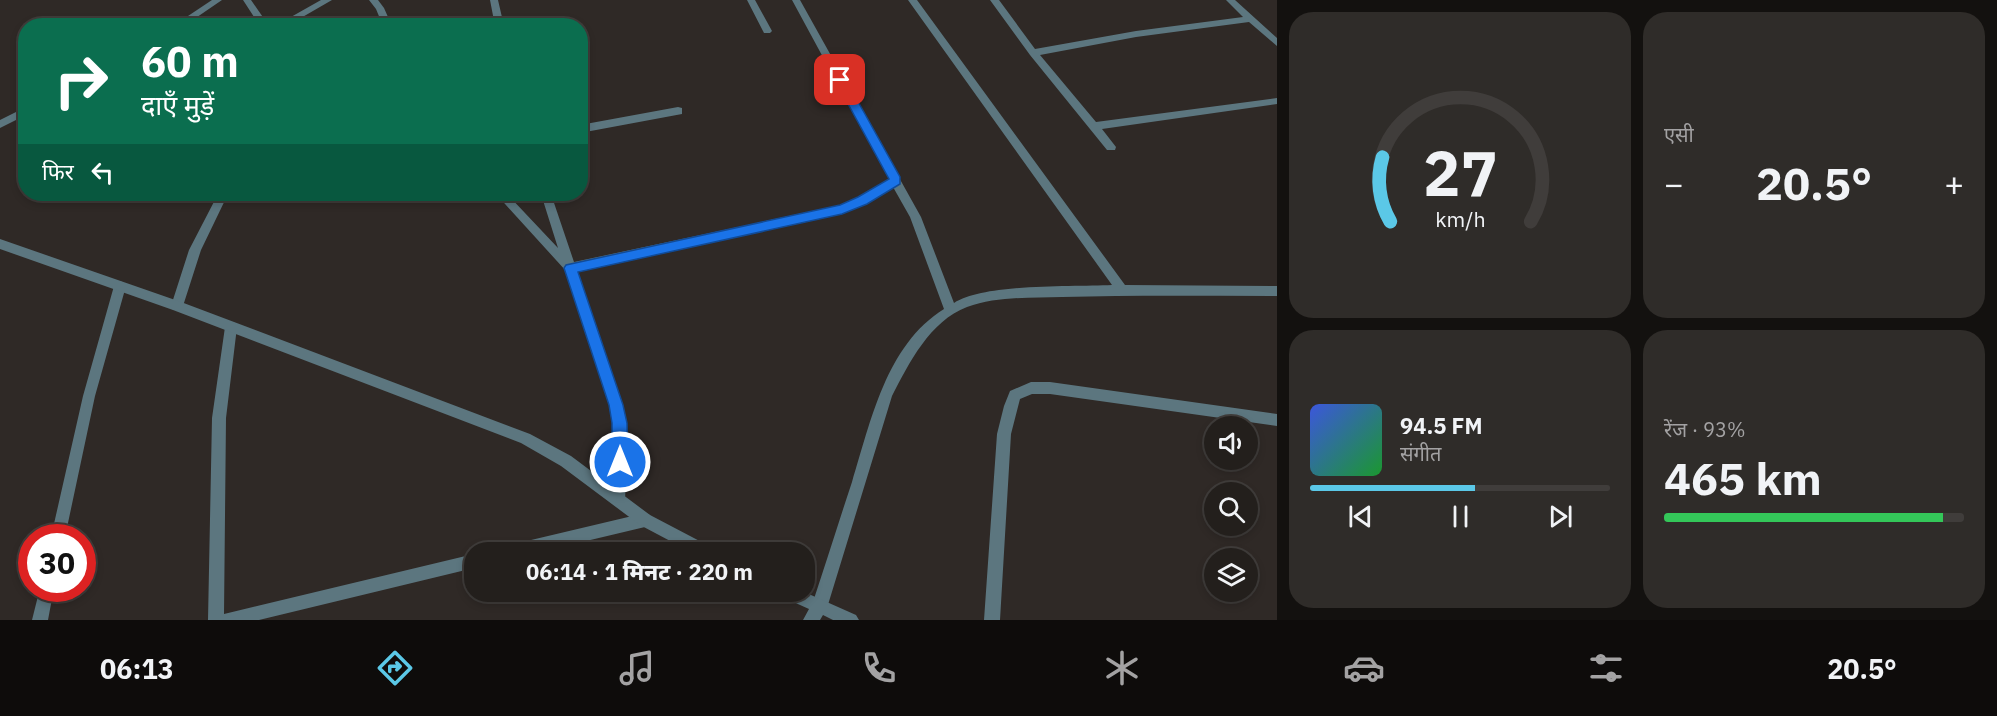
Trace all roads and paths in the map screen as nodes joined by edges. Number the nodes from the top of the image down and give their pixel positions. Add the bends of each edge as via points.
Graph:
1 (218, 0) edge
2 (247, 0) edge
3 (328, 0) edge
4 (372, 0) edge
5 (494, 0) edge
6 (751, 0) edge
7 (796, 0) edge
8 (912, 0) edge
9 (994, 0) edge
10 (1230, 0) edge
11 (190, 18) edge
12 (259, 18) edge
13 (294, 18) edge
14 (384, 18) edge
15 (498, 18) edge
16 (1250, 19) junction
17 (767, 31) dead end
18 (1277, 43) edge
19 (1033, 53) junction
20 (1277, 100) edge
21 (678, 111) dead end
22 (18, 114) edge
23 (2, 122) edge
24 (1094, 126) junction
25 (588, 128) edge
26 (1111, 147) dead end
27 (896, 180) junction
28 (220, 201) edge
29 (508, 201) edge
30 (548, 201) edge
31 (0, 244) edge
32 (570, 268) junction
33 (120, 286) junction
34 (1122, 290) junction
35 (1277, 291) edge
36 (177, 306) junction
37 (951, 311) junction
38 (231, 327) junction
39 (1277, 420) edge
40 (618, 499) junction
41 (645, 520) junction
42 (61, 524) edge
43 (552, 542) edge
44 (687, 542) edge
45 (464, 563) edge
46 (44, 602) edge
47 (799, 602) edge
48 (815, 614) edge
49 (844, 617) edge
50 (40, 620) edge
51 (216, 620) edge
52 (228, 620) edge
53 (992, 620) edge

1 - 11 street
2 - 12 street
3 - 13 street
4 - 14 street
5 - 15 street
6 - 17 street
7 - 27 street
8 - 34 street
9 - 19 street
10 - 16 street
16 - 18 street
16 - 19 street
19 - 24 street
20 - 24 street
21 - 25 street
22 - 23 street
24 - 26 street
27 - 32 street via 842,209
27 - 37 street via 915,217
28 - 36 street via 195,250
29 - 32 street
30 - 32 street
31 - 33 street
32 - 40 street via 616,405 621,444
33 - 36 street
33 - 42 street via 89,396
34 - 35 street
34 - 37 street via 1000,294 963,303
36 - 38 street
37 - 48 street via 922,334 886,395
38 - 40 street via 525,438 566,461
38 - 51 street via 219,418
39 - 53 street via 1050,388 1032,388 1015,395 1004,434
40 - 41 street
41 - 43 street
41 - 44 street
45 - 52 street
46 - 50 street
47 - 48 street
48 - 49 street

